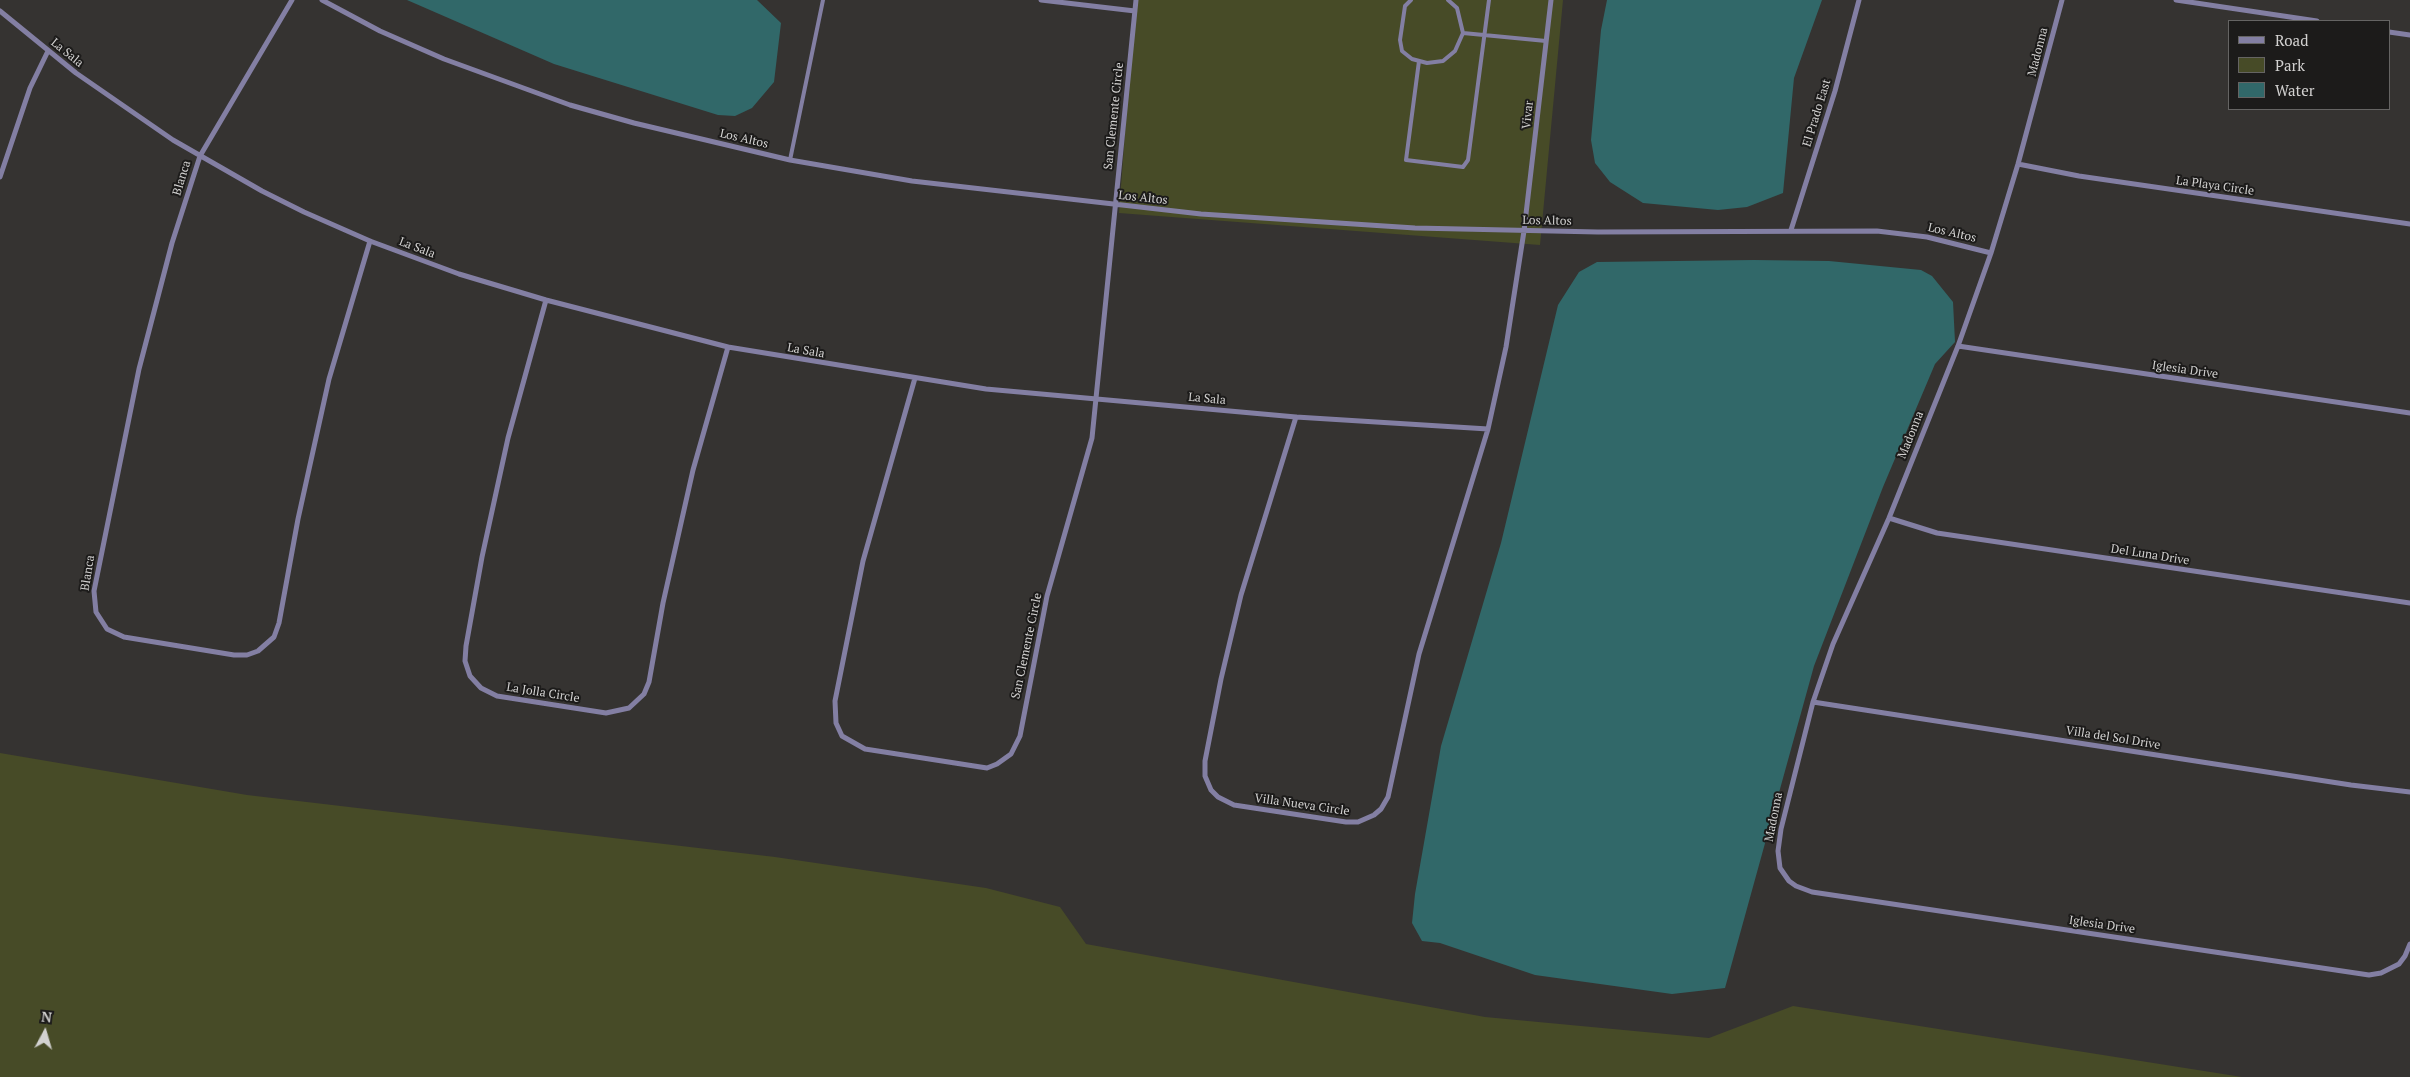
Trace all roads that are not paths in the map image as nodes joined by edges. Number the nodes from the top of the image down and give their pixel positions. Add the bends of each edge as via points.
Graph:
1 (292, 0) edge
2 (322, 0) edge
3 (823, 0) edge
4 (1041, 0) edge
5 (1136, 0) edge
6 (1411, 0) edge
7 (1448, 0) edge
8 (1488, 0) edge
9 (1550, 0) edge
10 (1859, 0) edge
11 (2062, 0) edge
12 (2176, 0) edge
13 (0, 11) edge
14 (1135, 12) junction
15 (2310, 20) edge
16 (2390, 32) edge
17 (1463, 33) junction
18 (1484, 35) junction
19 (2410, 35) edge
20 (1546, 41) junction
21 (48, 51) junction
22 (1419, 61) junction
23 (200, 156) junction
24 (790, 160) junction
25 (2018, 164) junction
26 (0, 177) edge
27 (1115, 205) junction
28 (2410, 224) edge
29 (1791, 230) junction
30 (1524, 231) junction
31 (370, 241) junction
32 (1991, 253) junction
33 (546, 300) junction
34 (1958, 346) junction
35 (728, 347) junction
36 (915, 378) junction
37 (1095, 399) junction
38 (2410, 413) edge
39 (1296, 417) junction
40 (1488, 429) junction
41 (1889, 518) junction
42 (2410, 603) edge
43 (1813, 702) junction
44 (2410, 792) edge
45 (1783, 874) joint
46 (2410, 944) edge

1 - 23 street, Blanca
2 - 24 street, Los Altos via 380,31 510,84 634,123
3 - 24 lane
4 - 14 street
5 - 14 street, San Clemente Circle
6 - 22 lane via 1405,6 1400,40 1402,51 1412,60
7 - 17 lane via 1457,8
8 - 18 lane
9 - 20 street, Vivar
10 - 29 street, El Prado East via 1835,91
11 - 25 street, Madonna
12 - 15 street
13 - 21 street, La Sala
14 - 27 street, San Clemente Circle
16 - 19 street
17 - 18 lane
17 - 22 lane via 1455,51 1443,61
18 - 20 lane
18 - 22 lane via 1468,160 1463,167 1406,160
20 - 30 street, Vivar
21 - 23 street, La Sala
21 - 26 street via 30,88
23 - 31 street, La Sala via 304,212
23 - 31 street, Blanca via 172,243 139,369 94,591 100,621 116,635 234,655 258,651 274,637 325,397
24 - 27 street, Los Altos via 912,181
25 - 28 street, La Playa Circle via 2079,176
25 - 32 street, Madonna
27 - 30 street, Los Altos via 1320,222
27 - 37 street, San Clemente Circle
29 - 30 street, Los Altos
29 - 32 street, Los Altos via 1850,229 1902,234
30 - 40 street via 1506,347
31 - 33 street, La Sala via 458,274
32 - 34 street, Madonna
33 - 35 street, La Sala
33 - 35 street, La Jolla Circle via 504,455 466,646 465,661 470,676 481,688 497,696 606,713 628,708 644,694 691,479
34 - 38 street, Iglesia Drive
34 - 41 street, Madonna
35 - 36 street, La Sala
36 - 37 street, La Sala via 986,389
36 - 37 street, San Clemente Circle via 863,561 834,715 842,736 856,746 978,768 987,768 1005,760 1020,736 1047,596 1088,454
37 - 39 street, La Sala
39 - 40 street, La Sala
39 - 40 street, Villa Nueva Circle via 1241,595 1221,679 1205,776 1218,797 1234,805 1346,822 1358,822 1374,815 1388,797 1419,654
41 - 42 street, Del Luna Drive via 1937,533
41 - 43 street, Madonna via 1833,644
43 - 44 street, Villa del Sol Drive
43 - 45 street, Madonna via 1781,829 1778,860
45 - 46 street, Iglesia Drive via 1796,886 1812,892 2369,975 2399,964

